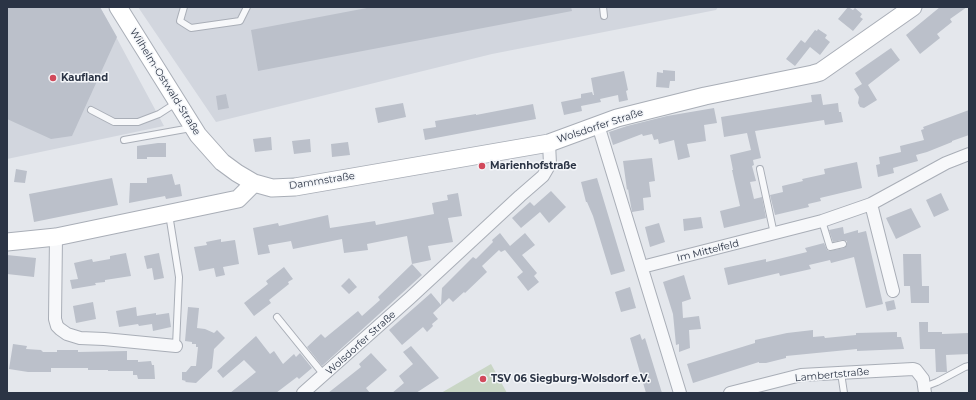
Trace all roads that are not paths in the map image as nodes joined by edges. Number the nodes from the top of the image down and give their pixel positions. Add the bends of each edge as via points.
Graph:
1 (118, 7) edge
2 (184, 7) edge
3 (248, 7) edge
4 (602, 7) edge
5 (914, 7) edge
6 (604, 16) dead end
7 (178, 101) junction
8 (91, 110) dead end
9 (598, 125) junction
10 (194, 128) junction
11 (124, 140) dead end
12 (549, 143) junction
13 (969, 154) edge
14 (760, 169) dead end
15 (254, 183) junction
16 (871, 204) junction
17 (169, 214) junction
18 (822, 221) junction
19 (774, 234) junction
20 (56, 237) junction
21 (7, 242) edge
22 (843, 244) dead end
23 (642, 268) junction
24 (893, 291) dead end
25 (277, 317) dead end
26 (176, 346) joint
27 (969, 366) edge
28 (842, 373) junction
29 (324, 375) junction
30 (924, 390) edge
31 (303, 393) edge
32 (680, 393) edge
33 (730, 393) edge
34 (844, 393) edge

1 - 7 street, Wilhelm-Ostwald-Straße
2 - 3 lane via 180,21 191,28 240,21
4 - 6 lane
5 - 9 street, Wolsdorfer Straße via 820,72 705,96
7 - 8 lane via 159,114 138,122 114,122
7 - 10 street, Wilhelm-Ostwald-Straße
9 - 12 street, Wolsdorfer Straße
9 - 23 street
10 - 11 lane
10 - 15 street, Wilhelm-Ostwald-Straße via 222,162
12 - 15 street, Dammstraße via 295,187 272,188
12 - 29 street, Wolsdorfer Straße via 550,164 543,176
13 - 16 street, Im Mittelfeld via 946,163
14 - 19 lane
15 - 17 street via 238,199
16 - 18 street, Im Mittelfeld
16 - 24 street
17 - 20 street
17 - 26 lane via 179,277
18 - 19 street, Im Mittelfeld
18 - 22 lane via 830,247
19 - 23 street, Im Mittelfeld
20 - 21 street
20 - 26 street via 56,326 67,334 80,338
23 - 32 street
25 - 29 lane
27 - 30 lane, Lambertstraße
28 - 30 street, Lambertstraße via 913,369 923,378
28 - 33 street, Lambertstraße via 801,375
28 - 34 lane
29 - 31 street, Wolsdorfer Straße

